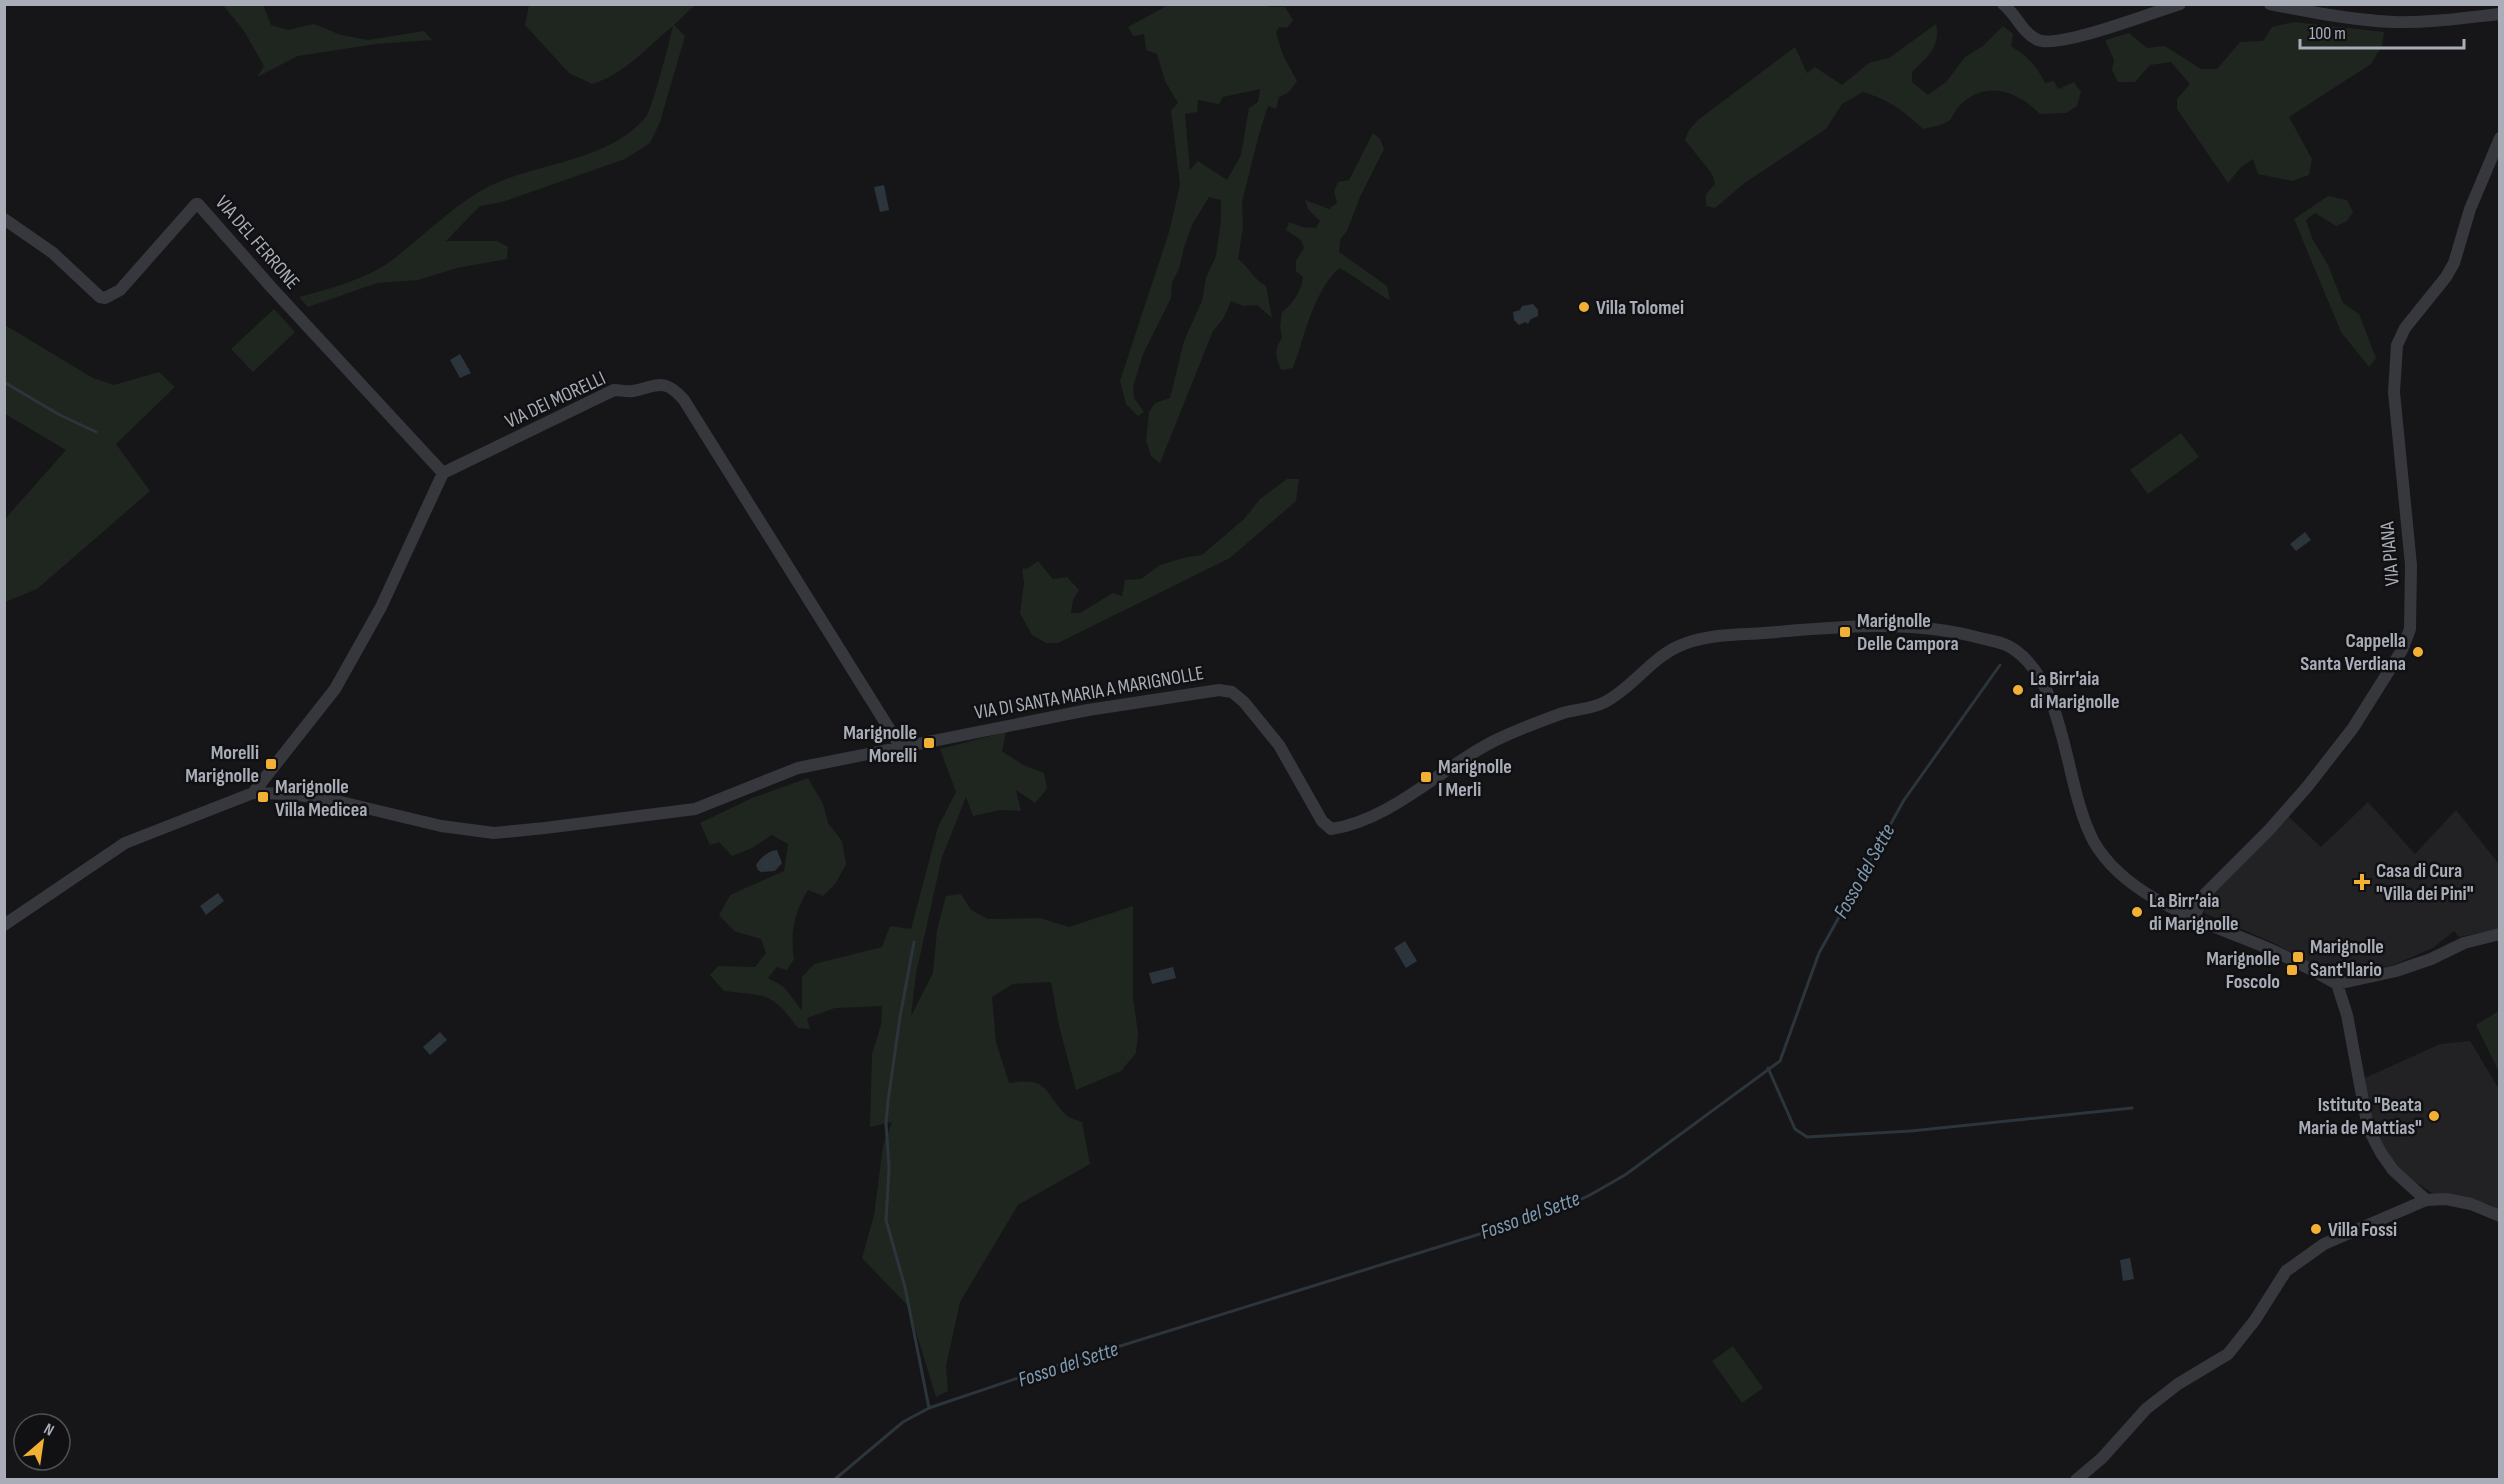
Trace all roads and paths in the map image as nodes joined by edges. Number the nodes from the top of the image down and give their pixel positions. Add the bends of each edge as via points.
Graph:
1 (2003, 4) edge
2 (2180, 4) edge
3 (2270, 4) edge
4 (2499, 14) edge
5 (2499, 138) edge
6 (4, 219) edge
7 (443, 473) junction
8 (900, 746) junction
9 (253, 793) junction
10 (2193, 919) junction
11 (4, 925) edge
12 (2499, 934) edge
13 (2337, 984) junction
14 (2426, 1200) junction
15 (2499, 1216) edge
16 (2076, 1479) edge

1 - 2 street via 2027,34 2041,42 2095,32
3 - 4 street via 2393,22
5 - 10 street, VIA PIANA via 2470,209 2454,263 2405,328 2397,345 2394,392 2411,565 2410,629 2402,650 2353,728 2270,830 2205,894
6 - 7 street, VIA DEL FERRONE via 105,298 120,290 198,204
7 - 8 street, VIA DEI MORELLI via 614,390 671,387 720,455
7 - 9 street via 381,607 335,689
8 - 9 street, VIA DI SANTA MARIA A MARIGNOLLE via 798,768 695,809 494,832 441,826 293,794
8 - 10 street, VIA DI SANTA MARIA A MARIGNOLLE via 1088,710 1219,690 1232,692 1279,745 1322,821 1331,829 1375,813 1485,745 1564,713 1601,704 1683,644 1853,626 1925,627 2007,645 2023,657 2041,679 2051,704 2095,843 2124,878
9 - 11 street, VIA DI SANTA MARIA A MARIGNOLLE via 125,843
10 - 13 street, VIA DI SANTA MARIA A MARIGNOLLE via 2284,956
12 - 13 street via 2464,943 2396,971
13 - 14 street via 2347,1015 2368,1128 2393,1170
14 - 15 street via 2471,1203
14 - 16 street via 2324,1244 2297,1261 2280,1278 2228,1354 2154,1402 2102,1458

